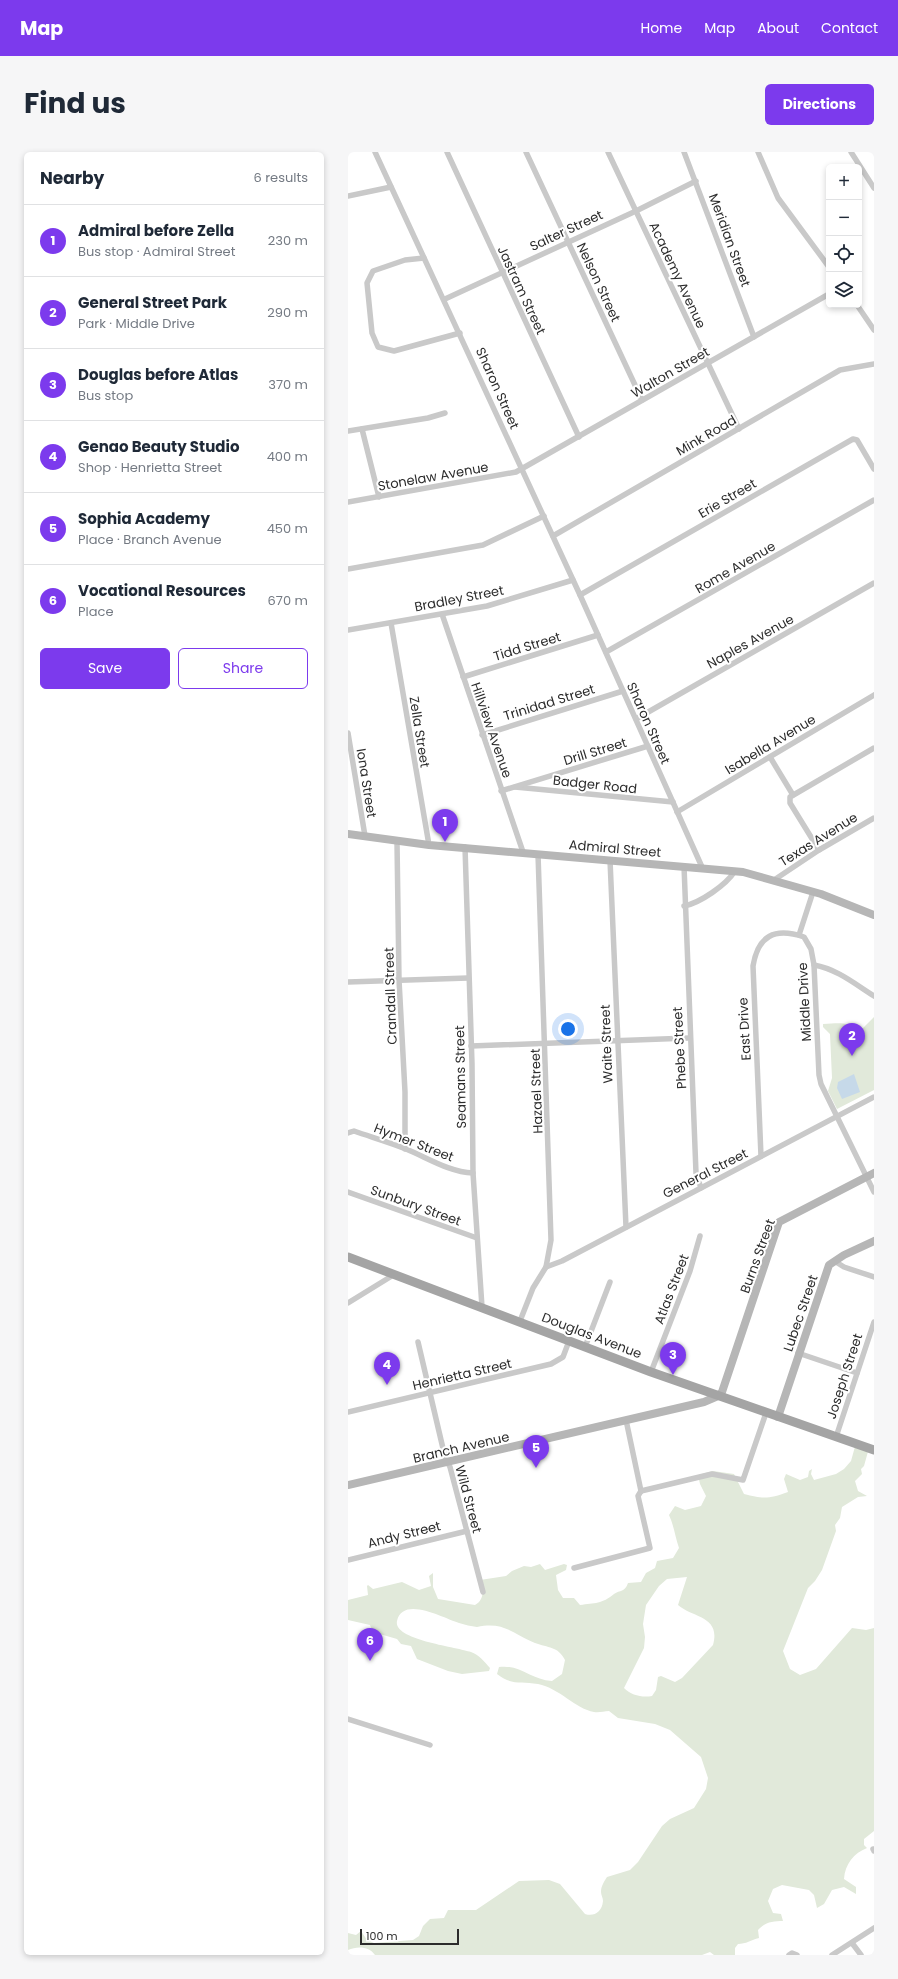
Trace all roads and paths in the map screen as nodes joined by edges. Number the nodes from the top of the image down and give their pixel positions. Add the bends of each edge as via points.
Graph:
1 (375, 152) edge
2 (447, 152) edge
3 (526, 152) edge
4 (608, 152) edge
5 (684, 152) edge
6 (758, 152) edge
7 (851, 152) edge
8 (696, 180) junction
9 (391, 187) junction
10 (874, 188) edge
11 (348, 196) edge
12 (636, 211) junction
13 (568, 241) junction
14 (424, 258) junction
15 (826, 263) edge
16 (502, 272) junction
17 (826, 296) edge
18 (444, 299) junction
19 (859, 308) edge
20 (874, 330) edge
21 (460, 333) junction
22 (754, 337) junction
23 (707, 363) junction
24 (874, 364) edge
25 (642, 400) junction
26 (445, 413) dead end
27 (362, 429) junction
28 (739, 429) junction
29 (348, 431) edge
30 (579, 437) junction
31 (874, 468) edge
32 (522, 470) junction
33 (379, 497) junction
34 (874, 500) edge
35 (348, 502) edge
36 (544, 516) junction
37 (553, 536) junction
38 (348, 569) edge
39 (573, 580) junction
40 (873, 586) edge
41 (580, 594) junction
42 (442, 614) junction
43 (391, 623) junction
44 (348, 630) edge
45 (598, 635) junction
46 (606, 652) junction
47 (462, 677) junction
48 (623, 691) junction
49 (874, 695) edge
50 (636, 719) junction
51 (348, 733) edge
52 (482, 735) junction
53 (648, 746) junction
54 (874, 748) edge
55 (770, 757) junction
56 (515, 787) junction
57 (501, 791) junction
58 (793, 795) junction
59 (673, 802) junction
60 (677, 812) junction
61 (874, 818) edge
62 (348, 834) edge
63 (365, 836) junction
64 (397, 842) junction
65 (429, 845) junction
66 (465, 847) junction
67 (819, 850) junction
68 (523, 852) junction
69 (538, 854) junction
70 (610, 860) junction
71 (684, 866) junction
72 (702, 867) junction
73 (735, 871) junction
74 (774, 880) junction
75 (813, 892) junction
76 (684, 906) junction
77 (873, 913) edge
78 (799, 935) junction
79 (814, 965) junction
80 (468, 978) junction
81 (399, 980) junction
82 (348, 982) edge
83 (874, 996) edge
84 (689, 1038) junction
85 (617, 1040) junction
86 (544, 1043) junction
87 (471, 1046) junction
88 (874, 1098) edge
89 (836, 1117) junction
90 (348, 1133) edge
91 (405, 1148) junction
92 (761, 1156) junction
93 (473, 1173) junction
94 (874, 1173) edge
95 (866, 1177) junction
96 (701, 1188) junction
97 (348, 1192) edge
98 (874, 1192) edge
99 (626, 1227) junction
100 (700, 1236) dead end
101 (477, 1238) junction
102 (874, 1241) edge
103 (348, 1257) edge
104 (836, 1262) junction
105 (546, 1267) junction
106 (395, 1274) junction
107 (874, 1277) edge
108 (610, 1282) dead end
109 (348, 1302) edge
110 (482, 1307) junction
111 (520, 1321) junction
112 (874, 1322) edge
113 (569, 1341) junction
114 (418, 1342) dead end
115 (585, 1347) junction
116 (798, 1353) junction
117 (651, 1372) junction
118 (857, 1373) junction
119 (430, 1393) junction
120 (718, 1396) junction
121 (348, 1412) edge
122 (766, 1413) junction
123 (778, 1417) junction
124 (626, 1420) junction
125 (836, 1437) junction
126 (874, 1450) edge
127 (448, 1462) junction
128 (348, 1485) edge
129 (641, 1491) junction
130 (467, 1531) junction
131 (348, 1560) edge
132 (574, 1568) dead end
133 (483, 1592) dead end
134 (348, 1719) edge
135 (430, 1745) dead end
136 (874, 1928) edge
137 (852, 1943) junction
138 (789, 1955) edge
139 (797, 1955) edge
140 (832, 1955) edge
141 (861, 1955) edge

1 - 9 street, Sharon Street
2 - 16 street, Jastram Street
3 - 13 street, Nelson Street
4 - 12 street, Academy Avenue
5 - 8 street, Meridian Street
6 - 15 street via 778,198
7 - 10 street
8 - 12 street, Salter Street
8 - 22 street, Meridian Street
9 - 11 street
9 - 14 street, Sharon Street
12 - 13 street, Salter Street
12 - 23 street, Academy Avenue
13 - 16 street, Salter Street
13 - 25 street, Nelson Street
14 - 18 street, Sharon Street
14 - 21 street via 405,260 374,271 367,283 372,333 378,347 394,351
16 - 18 street, Salter Street
16 - 30 street, Jastram Street
17 - 22 street, Walton Street
18 - 21 street, Sharon Street
19 - 20 street
21 - 32 street, Sharon Street
22 - 23 street, Walton Street
23 - 25 street, Walton Street
23 - 28 street, Academy Avenue
24 - 28 street, Mink Road via 840,370
25 - 30 street, Walton Street
26 - 27 street
27 - 29 street
27 - 33 street
28 - 37 street, Mink Road
30 - 32 street, Walton Street
31 - 41 street, Erie Street via 857,440 853,439
32 - 33 street, Stonelaw Avenue
32 - 36 street, Sharon Street
33 - 35 street, Stonelaw Avenue
34 - 46 street, Rome Avenue
36 - 37 street, Sharon Street
36 - 38 street via 472,548
37 - 39 street, Sharon Street
39 - 41 street, Sharon Street
39 - 42 street, Bradley Street via 487,606
40 - 50 street, Naples Avenue
41 - 45 street, Sharon Street
42 - 43 street, Bradley Street
42 - 47 street, Hillview Avenue
43 - 44 street, Bradley Street
43 - 65 street, Zella Street
45 - 46 street, Sharon Street
45 - 47 street, Tidd Street
46 - 48 street, Sharon Street
47 - 52 street, Hillview Avenue
48 - 50 street, Sharon Street
48 - 52 street, Trinidad Street
49 - 55 street, Isabella Avenue
50 - 53 street, Sharon Street
51 - 63 street, Iona Street
52 - 57 street, Hillview Avenue
53 - 56 street, Drill Street
53 - 59 street, Sharon Street
54 - 58 street
55 - 58 street
55 - 60 street, Isabella Avenue
56 - 57 street, Drill Street
56 - 59 street, Badger Road
57 - 68 street, Hillview Avenue
58 - 67 street via 788,800
59 - 60 street, Sharon Street
60 - 72 street
61 - 67 street, Texas Avenue
62 - 63 main road, Admiral Street
63 - 64 main road, Admiral Street
64 - 65 main road, Admiral Street
64 - 81 street, Crandall Street
65 - 66 main road, Admiral Street
66 - 68 main road, Admiral Street
66 - 80 street, Seamans Street
67 - 74 street, Texas Avenue
68 - 69 main road, Admiral Street
69 - 70 main road, Admiral Street
69 - 86 street, Hazael Street
70 - 71 main road, Admiral Street
70 - 85 street, Waite Street
71 - 72 main road, Admiral Street
71 - 76 street, Phebe Street
72 - 73 main road, Admiral Street
73 - 74 main road, Admiral Street
73 - 76 street via 725,882 696,903
74 - 75 main road, Admiral Street
75 - 77 main road, Admiral Street
75 - 78 street
76 - 84 street, Phebe Street
78 - 79 street, Middle Drive via 809,944
78 - 92 street, East Drive via 788,932 774,935 763,941 754,956 752,976
79 - 83 street via 846,977
79 - 89 street, Middle Drive via 819,1075
80 - 81 street
80 - 87 street, Seamans Street
81 - 82 street
81 - 91 street, Crandall Street
84 - 85 street
84 - 96 street, Phebe Street via 696,1173
85 - 86 street
85 - 99 street, Waite Street
86 - 87 street
86 - 105 street, Hazael Street via 551,1207 551,1240
87 - 93 street, Seamans Street
88 - 89 street, General Street
89 - 92 street, General Street
89 - 95 street, Middle Drive
90 - 91 street, Hymer Street via 354,1131
91 - 93 street, Hymer Street via 446,1167
92 - 96 street, General Street
93 - 101 street, Seamans Street
94 - 95 main road, Burns Street
95 - 98 street, Middle Drive
95 - 120 main road, Burns Street via 780,1222 722,1392
96 - 99 street, General Street
97 - 101 street, Sunbury Street
99 - 105 street, General Street
100 - 117 street, Atlas Street via 690,1271
101 - 110 street, Seamans Street
102 - 104 main road, Lubec Street via 844,1255
103 - 106 main road, Douglas Avenue
104 - 107 street
104 - 116 main road, Lubec Street via 829,1265 826,1272
105 - 111 street, Hazael Street via 533,1288
106 - 109 street
106 - 110 main road, Douglas Avenue
108 - 115 street
110 - 111 main road, Douglas Avenue
111 - 113 main road, Douglas Avenue
112 - 118 street, Joseph Street
113 - 115 main road, Douglas Avenue
113 - 119 street, Henrietta Street via 563,1356 551,1364
114 - 119 street, Wild Street
115 - 117 main road, Douglas Avenue
116 - 118 street
116 - 123 main road, Lubec Street
117 - 120 main road, Douglas Avenue
118 - 125 street, Joseph Street
119 - 121 street, Henrietta Street
119 - 127 street, Wild Street
120 - 122 main road, Douglas Avenue
120 - 124 main road, Branch Avenue via 704,1402
122 - 123 main road, Douglas Avenue
122 - 129 street via 743,1480 712,1474
123 - 125 main road, Douglas Avenue
124 - 127 main road, Branch Avenue
124 - 129 street
125 - 126 main road, Douglas Avenue
127 - 128 main road, Branch Avenue
127 - 130 street, Wild Street
129 - 132 street via 638,1496 650,1548
130 - 131 street, Andy Street
130 - 133 street, Wild Street
134 - 135 street
136 - 137 street
137 - 140 street
137 - 141 street
138 - 139 street

